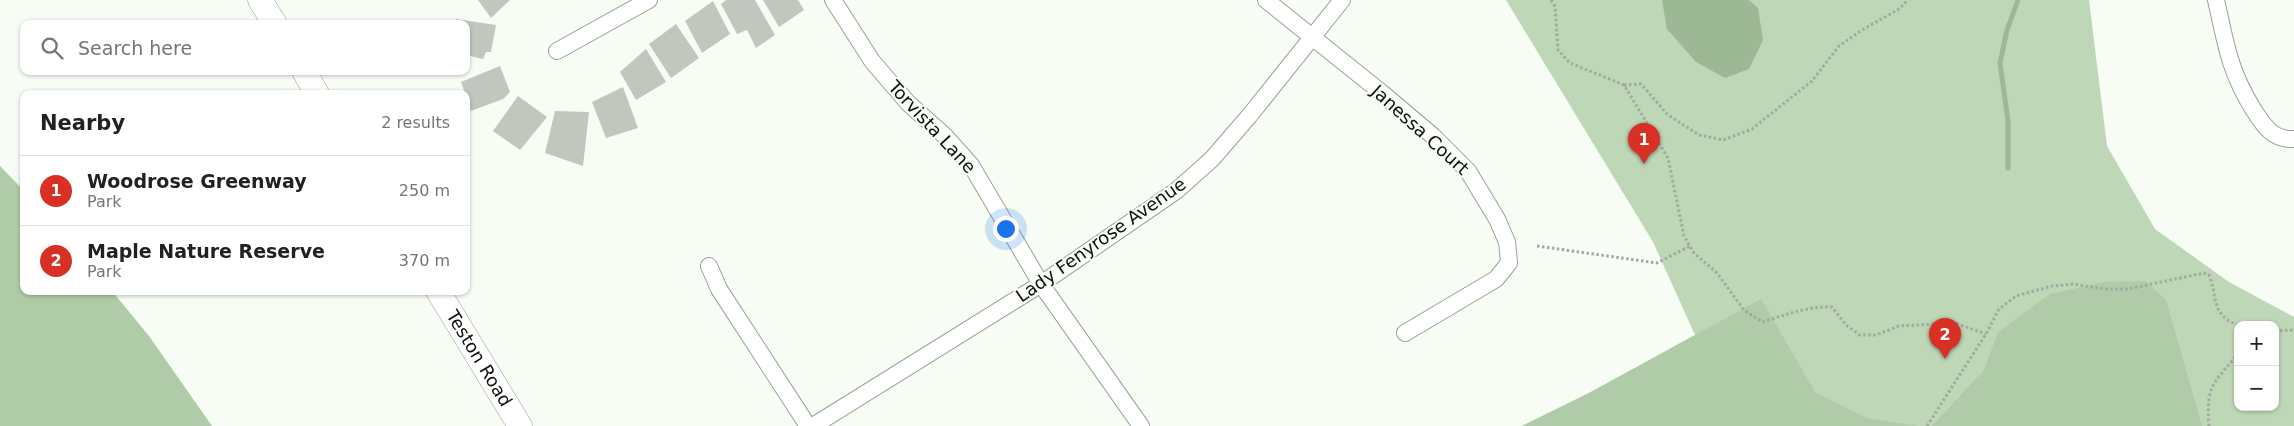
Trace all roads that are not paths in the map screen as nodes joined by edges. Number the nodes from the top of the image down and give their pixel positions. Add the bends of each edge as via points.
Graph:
1 (260, 0) edge
2 (649, 0) edge
3 (833, 0) edge
4 (1266, 0) edge
5 (1342, 0) edge
6 (2216, 0) edge
7 (272, 20) edge
8 (1312, 39) junction
9 (557, 51) dead end
10 (306, 75) edge
11 (315, 90) edge
12 (2294, 139) edge
13 (709, 266) dead end
14 (1041, 284) junction
15 (440, 295) edge
16 (1405, 333) dead end
17 (520, 426) edge
18 (808, 426) edge
19 (813, 426) edge
20 (1141, 426) edge

1 - 7 main road
2 - 9 street
3 - 14 street, Torvista Lane via 872,61 908,103 971,165
4 - 8 street, Janessa Court
5 - 8 street, Lady Fenyrose Avenue
6 - 12 street via 2229,61 2241,89 2268,131 2280,138
8 - 14 street, Lady Fenyrose Avenue via 1205,165 1176,191
8 - 16 street, Janessa Court via 1433,136 1468,171 1498,219 1507,242 1509,264 1496,278
10 - 11 main road
13 - 18 street via 719,289
14 - 19 street, Lady Fenyrose Avenue
14 - 20 street, Torvista Lane
15 - 17 main road, Teston Road

